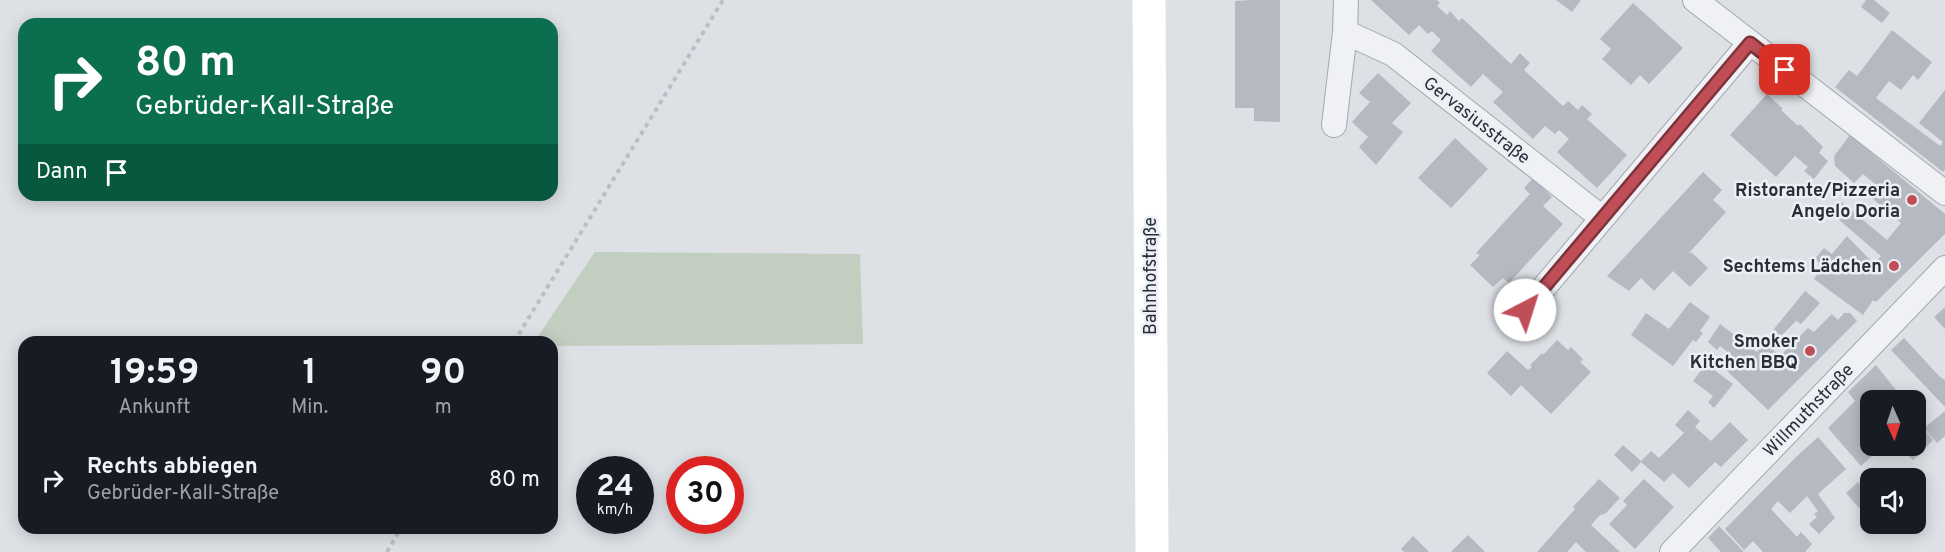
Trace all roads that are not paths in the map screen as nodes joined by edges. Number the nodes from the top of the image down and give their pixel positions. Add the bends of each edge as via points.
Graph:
1 (1149, 0) edge
2 (1346, 0) edge
3 (1695, 0) edge
4 (1345, 32) junction
5 (1750, 43) junction
6 (1334, 125) dead end
7 (1945, 193) edge
8 (1602, 218) junction
9 (1945, 268) edge
10 (1525, 310) dead end
11 (1152, 552) edge
12 (1672, 552) edge

1 - 11 main road, Bahnhofstraße
2 - 4 street
3 - 5 street
4 - 6 street
4 - 8 street, Gervasiusstraße via 1393,54
5 - 7 street
5 - 8 street
8 - 10 street
9 - 12 street, Willmuthstraße

